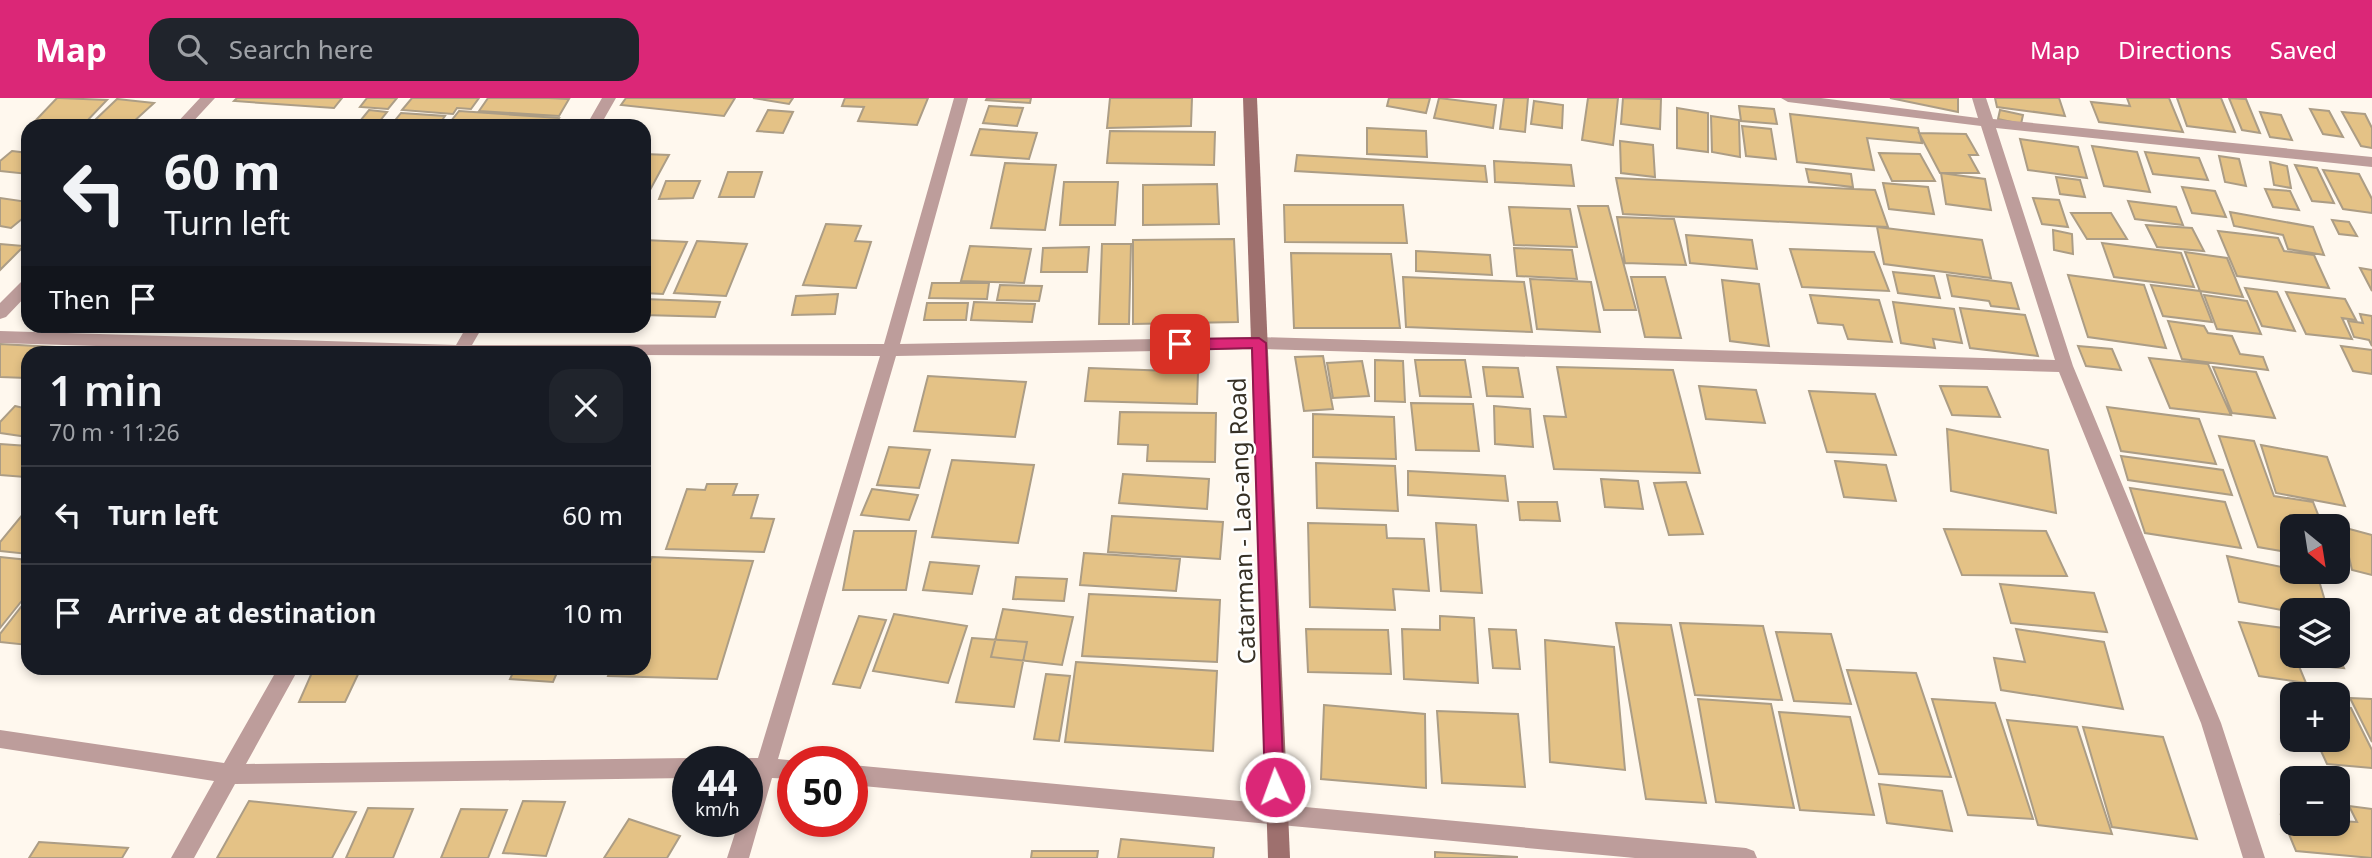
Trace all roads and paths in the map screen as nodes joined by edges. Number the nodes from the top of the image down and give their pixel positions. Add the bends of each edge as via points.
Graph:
1 (208, 98) edge
2 (610, 98) edge
3 (961, 98) edge
4 (1250, 98) edge
5 (1788, 98) edge
6 (1979, 98) edge
7 (188, 119) edge
8 (597, 119) edge
9 (1988, 122) junction
10 (2372, 162) edge
11 (21, 291) edge
12 (0, 313) edge
13 (0, 337) edge
14 (1259, 343) junction
15 (276, 346) edge
16 (890, 350) junction
17 (651, 351) edge
18 (2065, 366) junction
19 (285, 675) edge
20 (0, 740) edge
21 (762, 746) edge
22 (672, 768) edge
23 (231, 774) junction
24 (868, 776) edge
25 (1276, 814) junction
26 (742, 837) edge
27 (182, 858) edge
28 (738, 858) edge
29 (1279, 858) edge
30 (1746, 858) edge
31 (2254, 858) edge

1 - 7 street
2 - 8 street
3 - 16 street
4 - 14 main road, Catarman - Lao-ang Road
5 - 9 street
6 - 9 street
9 - 10 street
9 - 18 street
11 - 12 street
13 - 15 street
14 - 16 street
14 - 18 street
14 - 25 main road, Catarman - Lao-ang Road
16 - 17 street
16 - 21 street
18 - 31 street via 2211,723
19 - 23 street
20 - 23 street
22 - 23 street
23 - 27 street
24 - 25 street
25 - 29 main road, Catarman - Lao-ang Road
25 - 30 street
26 - 28 street

